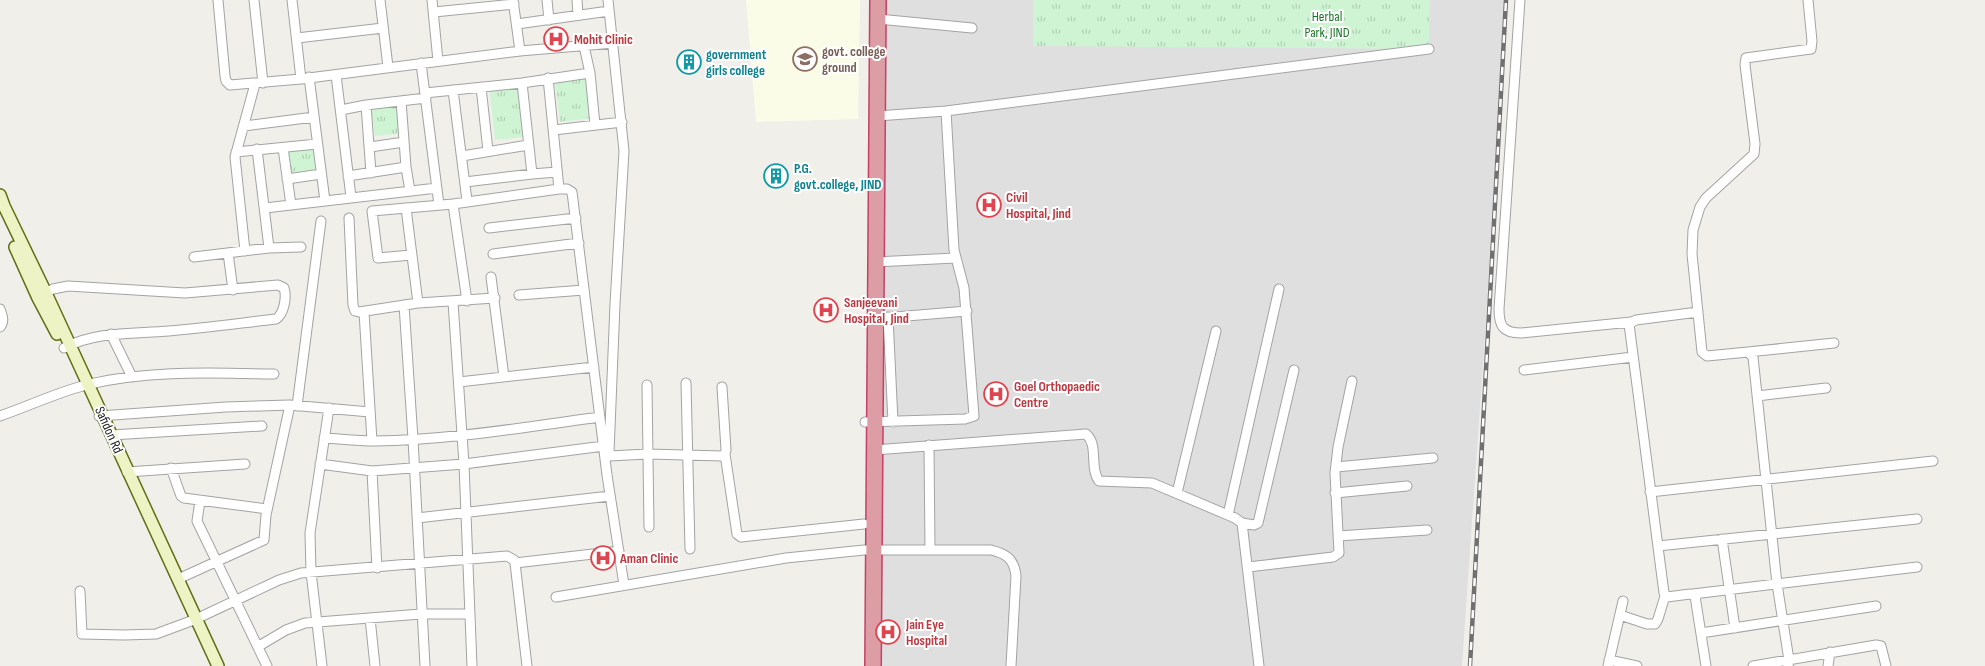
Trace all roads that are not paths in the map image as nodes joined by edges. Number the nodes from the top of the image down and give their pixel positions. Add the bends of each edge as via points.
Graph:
1 (218, 0) edge
2 (254, 0) edge
3 (292, 0) edge
4 (380, 0) edge
5 (432, 0) edge
6 (547, 0) edge
7 (577, 0) edge
8 (608, 0) edge
9 (868, 0) edge
10 (878, 0) edge
11 (1520, 0) edge
12 (1808, 0) edge
13 (513, 2) edge
14 (473, 4) edge
15 (609, 11) junction
16 (434, 12) junction
17 (578, 15) junction
18 (878, 19) junction
19 (549, 20) junction
20 (517, 24) junction
21 (383, 28) junction
22 (972, 28) dead end
23 (297, 38) junction
24 (614, 43) junction
25 (584, 46) junction
26 (1429, 49) dead end
27 (520, 51) junction
28 (438, 61) junction
29 (421, 63) junction
30 (388, 67) junction
31 (590, 73) junction
32 (336, 75) junction
33 (305, 78) junction
34 (548, 78) junction
35 (259, 83) junction
36 (522, 83) junction
37 (481, 86) junction
38 (453, 90) junction
39 (425, 95) junction
40 (401, 101) junction
41 (366, 105) junction
42 (341, 110) junction
43 (946, 112) junction
44 (877, 116) junction
45 (314, 117) junction
46 (622, 122) junction
47 (595, 125) junction
48 (244, 126) junction
49 (554, 130) junction
50 (404, 142) junction
51 (317, 144) junction
52 (528, 145) junction
53 (370, 147) junction
54 (283, 148) junction
55 (257, 149) junction
56 (488, 151) junction
57 (236, 152) junction
58 (462, 156) junction
59 (406, 168) junction
60 (557, 172) junction
61 (371, 173) junction
62 (321, 174) junction
63 (532, 174) junction
64 (348, 176) junction
65 (287, 179) junction
66 (465, 182) junction
67 (437, 188) junction
68 (559, 190) junction
69 (410, 191) junction
70 (0, 195) edge
71 (351, 197) junction
72 (325, 201) junction
73 (467, 201) junction
74 (453, 204) junction
75 (290, 205) junction
76 (439, 205) junction
77 (265, 208) junction
78 (406, 208) junction
79 (1, 209) edge
80 (349, 218) dead end
81 (576, 218) junction
82 (321, 221) dead end
83 (489, 228) dead end
84 (579, 243) junction
85 (301, 247) dead end
86 (269, 248) junction
87 (245, 251) junction
88 (228, 253) junction
89 (493, 254) dead end
90 (411, 255) junction
91 (194, 257) dead end
92 (955, 258) junction
93 (875, 262) junction
94 (491, 277) dead end
95 (233, 290) junction
96 (584, 290) junction
97 (1279, 290) dead end
98 (42, 295) junction
99 (520, 295) dead end
100 (495, 298) junction
101 (467, 300) junction
102 (453, 302) junction
103 (418, 303) junction
104 (404, 306) junction
105 (0, 309) edge
106 (967, 311) junction
107 (364, 312) junction
108 (1698, 312) junction
109 (881, 318) junction
110 (1631, 322) junction
111 (0, 327) edge
112 (1216, 331) dead end
113 (111, 334) junction
114 (1834, 343) dead end
115 (67, 347) junction
116 (1748, 352) junction
117 (1632, 357) junction
118 (594, 367) junction
119 (1294, 370) dead end
120 (1524, 370) dead end
121 (274, 374) dead end
122 (504, 376) junction
123 (132, 377) junction
124 (1352, 381) dead end
125 (459, 382) junction
126 (686, 383) dead end
127 (85, 385) junction
128 (647, 385) dead end
129 (722, 387) dead end
130 (1826, 388) dead end
131 (1757, 396) junction
132 (294, 406) junction
133 (330, 408) junction
134 (370, 412) junction
135 (0, 416) edge
136 (100, 416) junction
137 (600, 417) junction
138 (869, 422) junction
139 (893, 422) junction
140 (262, 426) dead end
141 (111, 435) junction
142 (462, 435) junction
143 (324, 438) junction
144 (413, 439) junction
145 (372, 441) junction
146 (604, 446) junction
147 (929, 446) junction
148 (874, 450) junction
149 (648, 454) junction
150 (725, 454) junction
151 (687, 455) junction
152 (609, 456) junction
153 (1433, 458) dead end
154 (1933, 461) dead end
155 (245, 464) dead end
156 (320, 464) junction
157 (464, 464) junction
158 (414, 467) junction
159 (1336, 467) junction
160 (171, 468) junction
161 (372, 471) junction
162 (127, 472) junction
163 (607, 475) junction
164 (1766, 479) junction
165 (1407, 486) dead end
166 (1650, 492) junction
167 (1177, 493) junction
168 (1336, 493) junction
169 (610, 496) junction
170 (200, 501) junction
171 (267, 509) junction
172 (465, 513) junction
173 (1228, 515) junction
174 (417, 518) junction
175 (1917, 519) dead end
176 (1242, 523) junction
177 (864, 524) junction
178 (649, 527) dead end
179 (1428, 530) dead end
180 (1772, 534) junction
181 (1338, 536) junction
182 (1722, 539) junction
183 (1658, 546) junction
184 (690, 549) dead end
185 (869, 550) junction
186 (930, 550) junction
187 (619, 551) junction
188 (467, 559) junction
189 (217, 562) junction
190 (420, 563) junction
191 (515, 564) junction
192 (1248, 567) junction
193 (1917, 567) dead end
194 (377, 568) junction
195 (311, 572) junction
196 (178, 579) junction
197 (1777, 584) junction
198 (624, 585) junction
199 (1730, 590) junction
200 (80, 591) dead end
201 (1693, 594) junction
202 (1665, 596) junction
203 (556, 597) dead end
204 (234, 601) junction
205 (1623, 601) dead end
206 (1876, 606) dead end
207 (422, 614) junction
208 (469, 614) junction
209 (1620, 615) junction
210 (370, 618) junction
211 (193, 620) junction
212 (1784, 621) junction
213 (318, 622) junction
214 (1735, 628) junction
215 (1702, 633) junction
216 (259, 646) junction
217 (1830, 652) junction
218 (1608, 663) edge
219 (1788, 663) edge
220 (212, 666) edge
221 (218, 666) edge
222 (267, 666) edge
223 (322, 666) edge
224 (375, 666) edge
225 (425, 666) edge
226 (472, 666) edge
227 (527, 666) edge
228 (863, 666) edge
229 (873, 666) edge
230 (1011, 666) edge
231 (1259, 666) edge
232 (1637, 666) edge
233 (1706, 666) edge
234 (1753, 666) edge
235 (1828, 666) edge
236 (1886, 666) edge

1 - 35 street via 226,81 230,84
2 - 35 street
3 - 23 street
4 - 21 street
5 - 16 street
6 - 19 street
7 - 17 street
8 - 15 street
9 - 138 highway
10 - 18 highway
11 - 110 street via 1498,309 1501,327 1506,332 1521,333
12 - 108 street via 1811,49 1749,56 1745,61 1754,154 1712,190 1696,218 1691,241
13 - 14 street
13 - 20 street
14 - 16 street
15 - 17 street
15 - 24 street
16 - 28 street
17 - 19 street
18 - 22 street
18 - 44 highway
19 - 20 street
20 - 27 street
21 - 23 street
21 - 30 street
23 - 33 street
24 - 25 street
24 - 46 street
25 - 27 street
25 - 31 street
26 - 43 street
27 - 28 street
28 - 29 street
29 - 30 street
29 - 39 street
30 - 32 street
31 - 34 street
31 - 47 street
32 - 33 street
32 - 42 street
33 - 35 street
33 - 45 street
34 - 36 street
34 - 49 street
35 - 48 street
36 - 37 street
36 - 52 street
37 - 38 street
37 - 56 street
38 - 39 street
38 - 58 street
39 - 40 street
39 - 67 street
40 - 41 street
40 - 50 street
41 - 42 street
41 - 53 street
42 - 64 street
43 - 44 street
43 - 92 street
44 - 93 highway
45 - 48 street
45 - 51 street
46 - 47 street
46 - 152 street via 624,170
47 - 49 street
48 - 57 street
49 - 60 street
50 - 53 street
50 - 59 street
51 - 54 street
51 - 62 street
52 - 56 street
52 - 63 street
53 - 61 street
54 - 55 street
54 - 65 street
55 - 57 street
55 - 77 street
56 - 58 street
57 - 87 street
58 - 66 street
59 - 61 street
59 - 69 street
60 - 63 street
60 - 68 street
61 - 64 street
62 - 65 street
62 - 72 street
63 - 66 street
64 - 71 street
65 - 75 street
66 - 73 street
67 - 69 street
67 - 76 street
68 - 73 street
68 - 81 street via 572,192
69 - 71 street
70 - 79 main road, Safidon Rd
71 - 72 street
72 - 75 street
73 - 74 street
74 - 76 street
74 - 101 street
75 - 77 street
76 - 78 street
77 - 86 street
78 - 90 street
78 - 90 street via 372,211 378,258
79 - 98 main road, Safidon Rd
80 - 107 street via 353,305 355,310
81 - 83 street
81 - 84 street
82 - 132 street
84 - 89 street
84 - 96 street
85 - 86 street
86 - 87 street
87 - 88 street
88 - 91 street
88 - 95 street
90 - 103 street
92 - 93 street
92 - 106 street via 963,282
93 - 109 highway
94 - 100 street
95 - 98 street via 174,292 68,286
95 - 113 street via 281,286 286,296 279,318 169,331
96 - 99 street
96 - 118 street
97 - 173 street
98 - 115 main road, Safidon Rd
100 - 101 street
100 - 122 street
101 - 102 street
102 - 103 street
102 - 125 street
103 - 104 street
104 - 107 street
104 - 144 street
105 - 111 street via 3,317
106 - 109 street
106 - 139 street via 974,416
107 - 134 street
108 - 110 street
108 - 116 street via 1704,355
109 - 138 highway
109 - 139 street
110 - 117 street via 1628,324
112 - 167 street
113 - 115 street
113 - 123 street
114 - 116 street
115 - 127 main road, Safidon Rd
116 - 131 street via 1753,358
117 - 120 street
117 - 166 street
118 - 122 street
118 - 137 street
119 - 176 street via 1258,523
121 - 123 street via 189,373
122 - 125 street
123 - 127 street
124 - 159 street
125 - 142 street
126 - 151 street
127 - 135 street
127 - 136 main road, Safidon Rd
128 - 149 street
129 - 150 street
130 - 131 street
131 - 164 street
132 - 133 street
132 - 136 street via 226,407
132 - 171 street
133 - 134 street
133 - 143 street
134 - 145 street
136 - 141 main road, Safidon Rd
136 - 211 main road, Safidon Rd
137 - 142 street
137 - 146 street
138 - 139 street
138 - 148 highway
138 - 177 highway
140 - 141 street
141 - 162 main road, Safidon Rd
142 - 144 street
142 - 157 street
143 - 145 street
143 - 156 street
144 - 145 street
144 - 158 street
146 - 157 street
146 - 163 street
147 - 148 street
147 - 167 street via 1082,433 1090,438 1095,475 1099,481 1146,481
147 - 186 street
148 - 185 highway
149 - 151 street
149 - 152 street
149 - 178 street
150 - 151 street
150 - 177 street via 737,534 741,537
151 - 184 street
152 - 163 street
153 - 159 street
154 - 164 street
155 - 160 street
156 - 161 street
156 - 195 street via 310,532
157 - 158 street
157 - 172 street
158 - 161 street
158 - 174 street
159 - 168 street
160 - 162 street
160 - 170 street via 181,496
161 - 194 street
162 - 196 main road, Safidon Rd
163 - 169 street
164 - 166 street
164 - 180 street
165 - 168 street
166 - 183 street
167 - 173 street
168 - 181 street
169 - 172 street
169 - 187 street
170 - 171 street
170 - 189 street via 197,521
171 - 189 street via 264,540
172 - 174 street
172 - 188 street
173 - 176 street
174 - 190 street
175 - 180 street
176 - 192 street
177 - 185 highway
179 - 181 street
180 - 182 street
180 - 197 street
181 - 192 street via 1337,556
182 - 183 street
182 - 199 street
183 - 202 street
185 - 186 street
185 - 198 street via 786,558
185 - 228 highway
185 - 229 highway
186 - 230 street via 991,550 1009,557 1015,566 1016,576
187 - 191 street
187 - 198 street
188 - 190 street
188 - 191 street via 507,556
188 - 208 street
189 - 196 street
189 - 204 street
190 - 194 street
190 - 207 street
191 - 227 street
192 - 231 street
193 - 197 street
194 - 195 street
195 - 204 street via 279,580
195 - 213 street
196 - 211 main road, Safidon Rd
197 - 199 street
197 - 212 street
198 - 203 street
199 - 201 street
199 - 214 street
200 - 211 street via 82,634 156,634
201 - 202 street
201 - 215 street
202 - 209 street via 1655,624
204 - 211 street
204 - 216 street
205 - 209 street
206 - 212 street
207 - 208 street
207 - 210 street
207 - 225 street
208 - 226 street
209 - 218 street
210 - 213 street
210 - 224 street
211 - 220 main road, Safidon Rd
211 - 221 main road, Safidon Rd
212 - 214 street
212 - 219 street
213 - 216 street via 296,625
213 - 223 street
214 - 215 street
215 - 233 street
216 - 222 street
217 - 219 street
217 - 235 street
217 - 236 street via 1880,646
218 - 232 street
219 - 234 street

